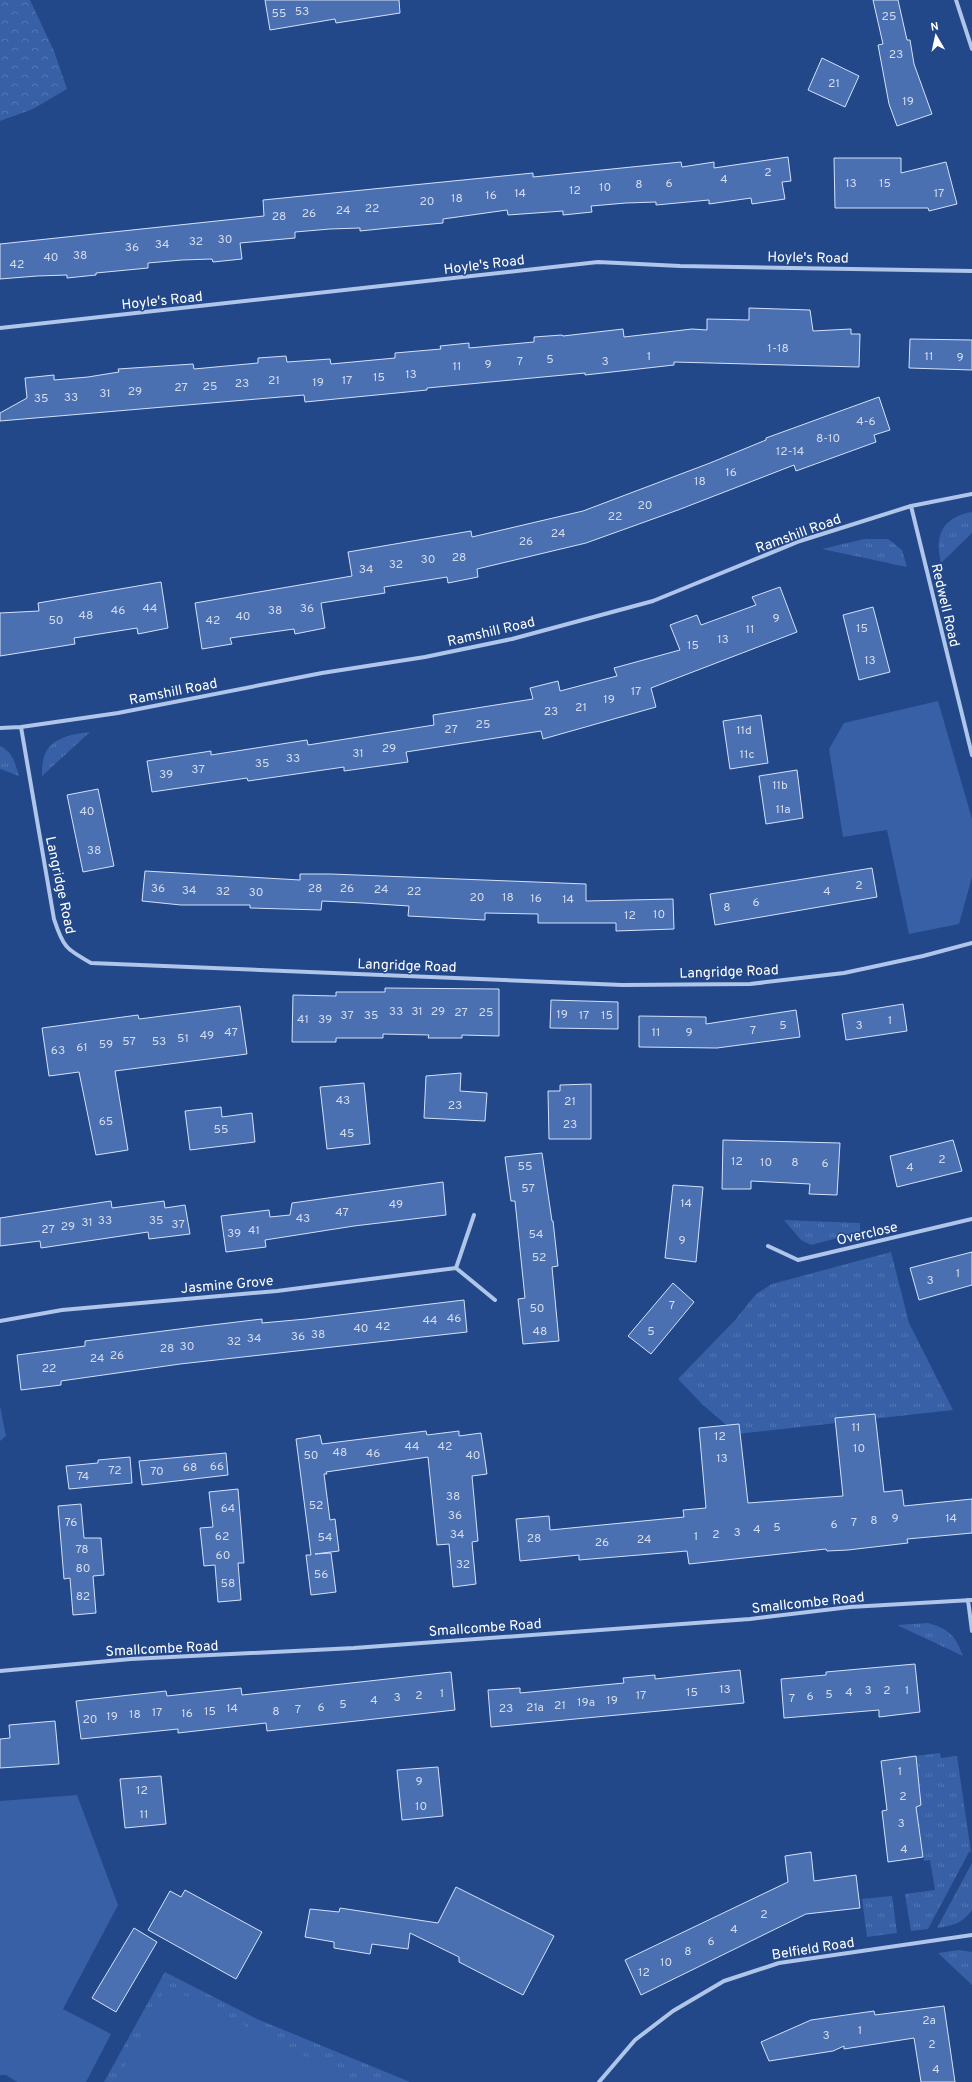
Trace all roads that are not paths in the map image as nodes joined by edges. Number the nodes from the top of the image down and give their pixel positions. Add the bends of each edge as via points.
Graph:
1 (956, 0) edge
2 (972, 49) edge
3 (972, 270) edge
4 (0, 328) edge
5 (972, 494) edge
6 (911, 506) junction
7 (0, 728) edge
8 (21, 728) junction
9 (972, 755) edge
10 (972, 943) edge
11 (474, 1215) dead end
12 (972, 1219) edge
13 (768, 1246) dead end
14 (456, 1268) junction
15 (495, 1300) dead end
16 (0, 1321) edge
17 (970, 1600) edge
18 (972, 1631) edge
19 (0, 1671) edge
20 (972, 1935) edge
21 (600, 2082) edge

1 - 2 street
3 - 4 street, Hoyle's Road via 688,266 598,262
5 - 6 street, Ramshill Road
6 - 8 street, Ramshill Road via 800,541 653,601 512,639 118,713
6 - 9 street, Redwell Road
7 - 8 street, Ramshill Road
8 - 10 street, Langridge Road via 54,919 62,942 91,963 622,985 750,984 844,973
11 - 14 street
12 - 13 street, Overclose via 798,1260
14 - 15 street
14 - 16 street, Jasmine Grove via 277,1291 62,1310
17 - 18 street
17 - 19 street, Smallcombe Road via 850,1607 743,1620 354,1648 131,1659
20 - 21 street, Belfield Road via 779,1962 724,1981 672,2011 635,2040

